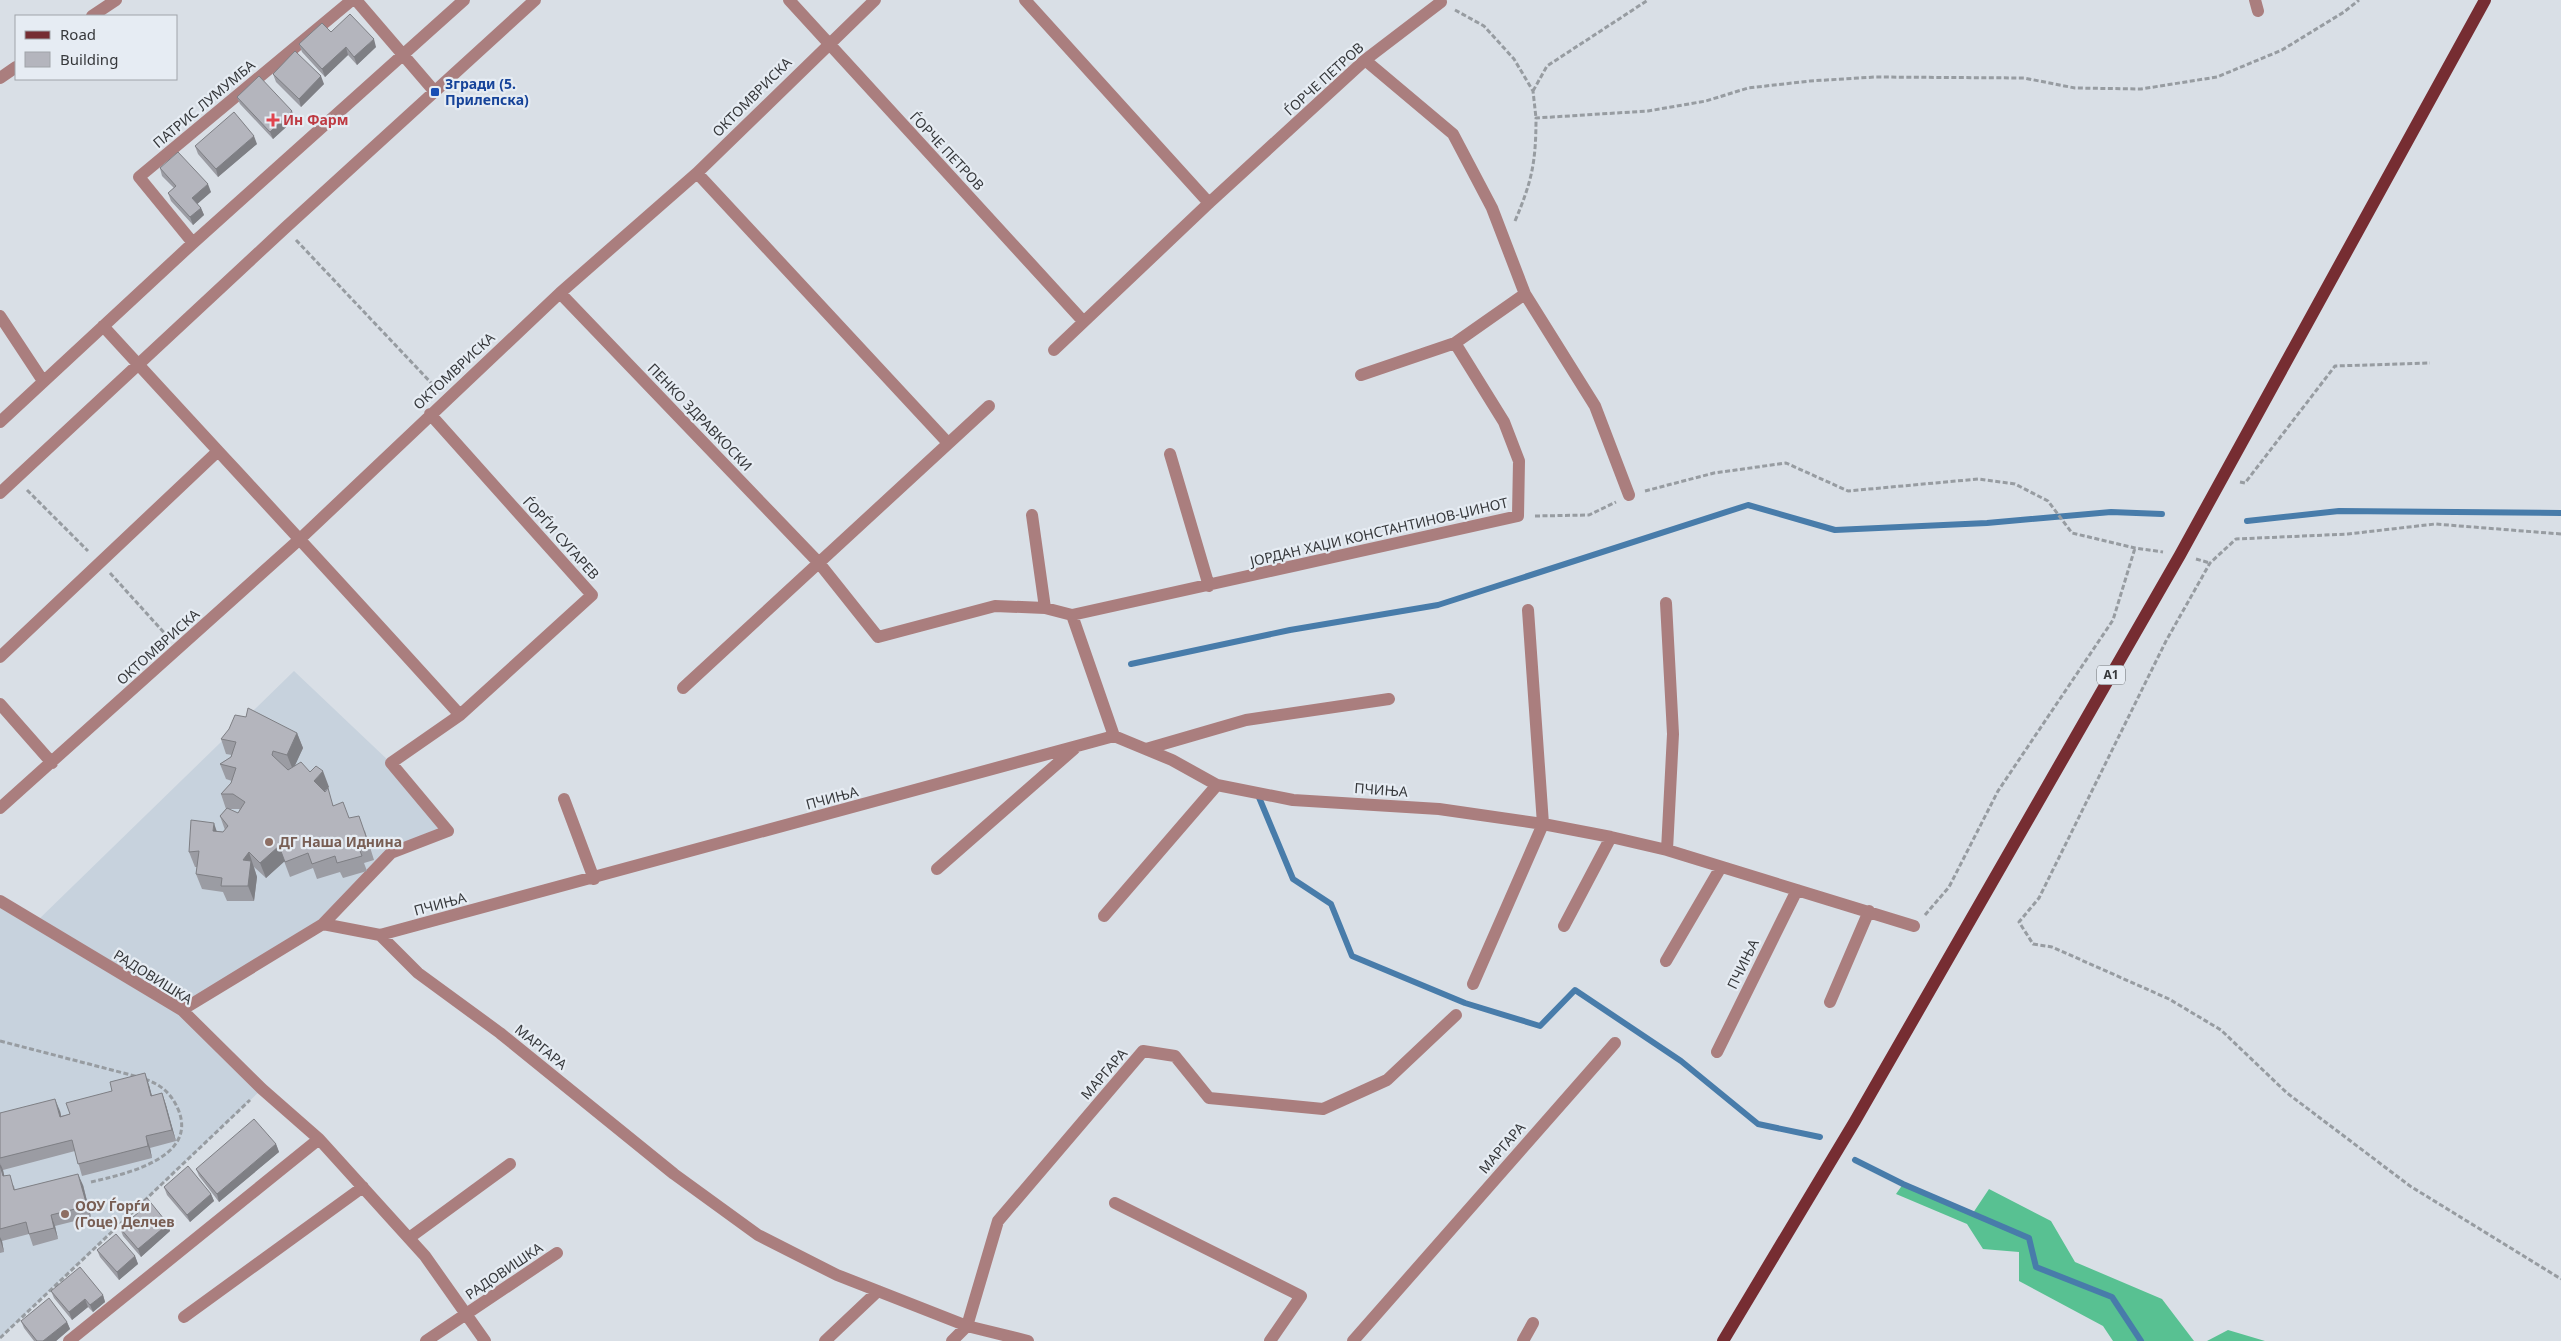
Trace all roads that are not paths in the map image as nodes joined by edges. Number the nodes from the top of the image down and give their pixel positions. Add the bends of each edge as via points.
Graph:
1 (116, 0) edge
2 (354, 0) edge
3 (464, 0) edge
4 (535, 0) edge
5 (789, 0) edge
6 (875, 0) edge
7 (1025, 0) edge
8 (2485, 0) edge
9 (1442, 2) road end
10 (94, 15) edge
11 (828, 43) junction
12 (403, 55) junction
13 (1366, 60) junction
14 (15, 68) edge
15 (0, 78) edge
16 (434, 92) junction
17 (697, 172) junction
18 (1209, 203) junction
19 (193, 244) junction
20 (560, 293) junction
21 (1525, 294) junction
22 (0, 316) edge
23 (1084, 321) junction
24 (103, 326) junction
25 (1455, 343) junction
26 (1054, 350) dead end
27 (138, 365) junction
28 (1361, 374) dead end
29 (43, 381) junction
30 (989, 406) dead end
31 (430, 414) junction
32 (0, 422) edge
33 (948, 443) junction
34 (217, 452) junction
35 (1170, 454) dead end
36 (0, 493) edge
37 (1629, 496) road end
38 (1032, 515) dead end
39 (301, 538) junction
40 (819, 562) junction
41 (1209, 586) junction
42 (1666, 603) dead end
43 (1045, 608) junction
44 (1528, 610) dead end
45 (1072, 615) junction
46 (0, 657) edge
47 (683, 688) dead end
48 (1389, 699) dead end
49 (0, 704) edge
50 (460, 714) junction
51 (1114, 736) junction
52 (1077, 746) junction
53 (1146, 749) junction
54 (52, 763) junction
55 (1217, 785) junction
56 (564, 799) dead end
57 (0, 808) edge
58 (1543, 824) junction
59 (1611, 837) junction
60 (1667, 850) junction
61 (1721, 867) junction
62 (937, 869) dead end
63 (594, 879) junction
64 (1797, 890) junction
65 (0, 901) edge
66 (1869, 911) junction
67 (1104, 916) dead end
68 (323, 924) junction
69 (1564, 926) dead end
70 (1914, 926) road end
71 (380, 935) junction
72 (1666, 961) dead end
73 (1473, 984) dead end
74 (1830, 1002) dead end
75 (182, 1010) junction
76 (1456, 1015) dead end
77 (1614, 1043) dead end
78 (1717, 1052) dead end
79 (319, 1139) junction
80 (510, 1164) dead end
81 (363, 1187) junction
82 (1115, 1203) dead end
83 (409, 1238) junction
84 (557, 1253) dead end
85 (878, 1291) junction
86 (468, 1314) junction
87 (184, 1317) dead end
88 (1533, 1323) dead end
89 (967, 1326) junction
90 (69, 1341) edge
91 (426, 1341) edge
92 (485, 1341) edge
93 (825, 1341) edge
94 (952, 1341) edge
95 (1028, 1341) edge
96 (1270, 1341) edge
97 (1353, 1341) edge
98 (1523, 1341) edge
99 (1723, 1341) edge

1 - 10 street
2 - 12 street, ПАТРИС ЛУМУМБА
2 - 19 street, ПАТРИС ЛУМУМБА via 140,177
3 - 12 street
4 - 16 street
5 - 11 street, ЃОРЧЕ ПЕТРОВ
6 - 11 street, ОКТОМВРИСКА
7 - 18 street
8 - 99 main road, A1 via 2180,555 1855,1120
9 - 13 street, ЃОРЧЕ ПЕТРОВ
11 - 17 street, ОКТОМВРИСКА
11 - 23 street, ЃОРЧЕ ПЕТРОВ
12 - 16 street, ПАТРИС ЛУМУМБА
12 - 19 street
13 - 18 street, ЃОРЧЕ ПЕТРОВ
13 - 21 street via 1453,134 1492,208
14 - 15 street
16 - 27 street
17 - 20 street, ОКТОМВРИСКА
17 - 33 street
18 - 23 street, ЃОРЧЕ ПЕТРОВ
19 - 24 street
20 - 31 street, ОКТОМВРИСКА
20 - 40 street, ПЕНКО ЗДРАВКОСКИ
21 - 25 street
21 - 37 street via 1596,406
22 - 29 street
23 - 26 street, ЃОРЧЕ ПЕТРОВ
24 - 27 street
24 - 29 street
25 - 28 street
25 - 41 street, ЈОРДАН ХАЏИ КОНСТАНТИНОВ-ЏИНОТ via 1504,422 1519,461 1518,516
27 - 34 street
27 - 36 street
29 - 32 street
30 - 33 street
31 - 39 street, ОКТОМВРИСКА
31 - 50 street, ЃОРЃИ СУГАРЕВ via 592,595
33 - 40 street
34 - 39 street
34 - 46 street
35 - 41 street
38 - 43 street
39 - 50 street
39 - 54 street, ОКТОМВРИСКА
40 - 43 street via 878,637 996,606
40 - 47 street
41 - 45 street, ЈОРДАН ХАЏИ КОНСТАНТИНОВ-ЏИНОТ
42 - 60 street via 1674,734
43 - 45 street
44 - 58 street
45 - 51 street
48 - 53 street via 1246,720
49 - 54 street
50 - 68 street, ЃОРЃИ СУГАРЕВ via 391,763 448,831 391,853
51 - 52 street, ПЧИЊА
51 - 53 street, ПЧИЊА
52 - 62 street, ПЧИЊА
52 - 63 street, ПЧИЊА
53 - 55 street, ПЧИЊА
54 - 57 street, ОКТОМВРИСКА
55 - 58 street, ПЧИЊА via 1293,800 1439,809
55 - 67 street
56 - 63 street
58 - 59 street, ПЧИЊА
58 - 73 street
59 - 60 street, ПЧИЊА
59 - 69 street
60 - 61 street, ПЧИЊА
61 - 64 street, ПЧИЊА
61 - 72 street
63 - 71 street, ПЧИЊА
64 - 66 street, ПЧИЊА
64 - 78 street, ПЧИЊА
65 - 75 street, РАДОВИШКА
66 - 70 street, ПЧИЊА
66 - 74 street
68 - 71 street
68 - 75 street
71 - 85 street, МАРГАРА via 418,973 500,1033 674,1174 758,1235 837,1275
75 - 79 street, РАДОВИШКА via 262,1089
76 - 89 street, МАРГАРА via 1387,1080 1323,1109 1209,1098 1175,1056 1144,1051 998,1221
77 - 97 street, МАРГАРА
79 - 81 street, РАДОВИШКА
79 - 90 street
80 - 83 street
81 - 83 street, РАДОВИШКА
81 - 87 street
82 - 96 street via 1301,1296
83 - 86 street, РАДОВИШКА
84 - 86 street, РАДОВИШКА
85 - 89 street, МАРГАРА
85 - 93 street
86 - 91 street, РАДОВИШКА
86 - 92 street, РАДОВИШКА
88 - 98 street
89 - 94 street, МАРГАРА
89 - 95 street, МАРГАРА

